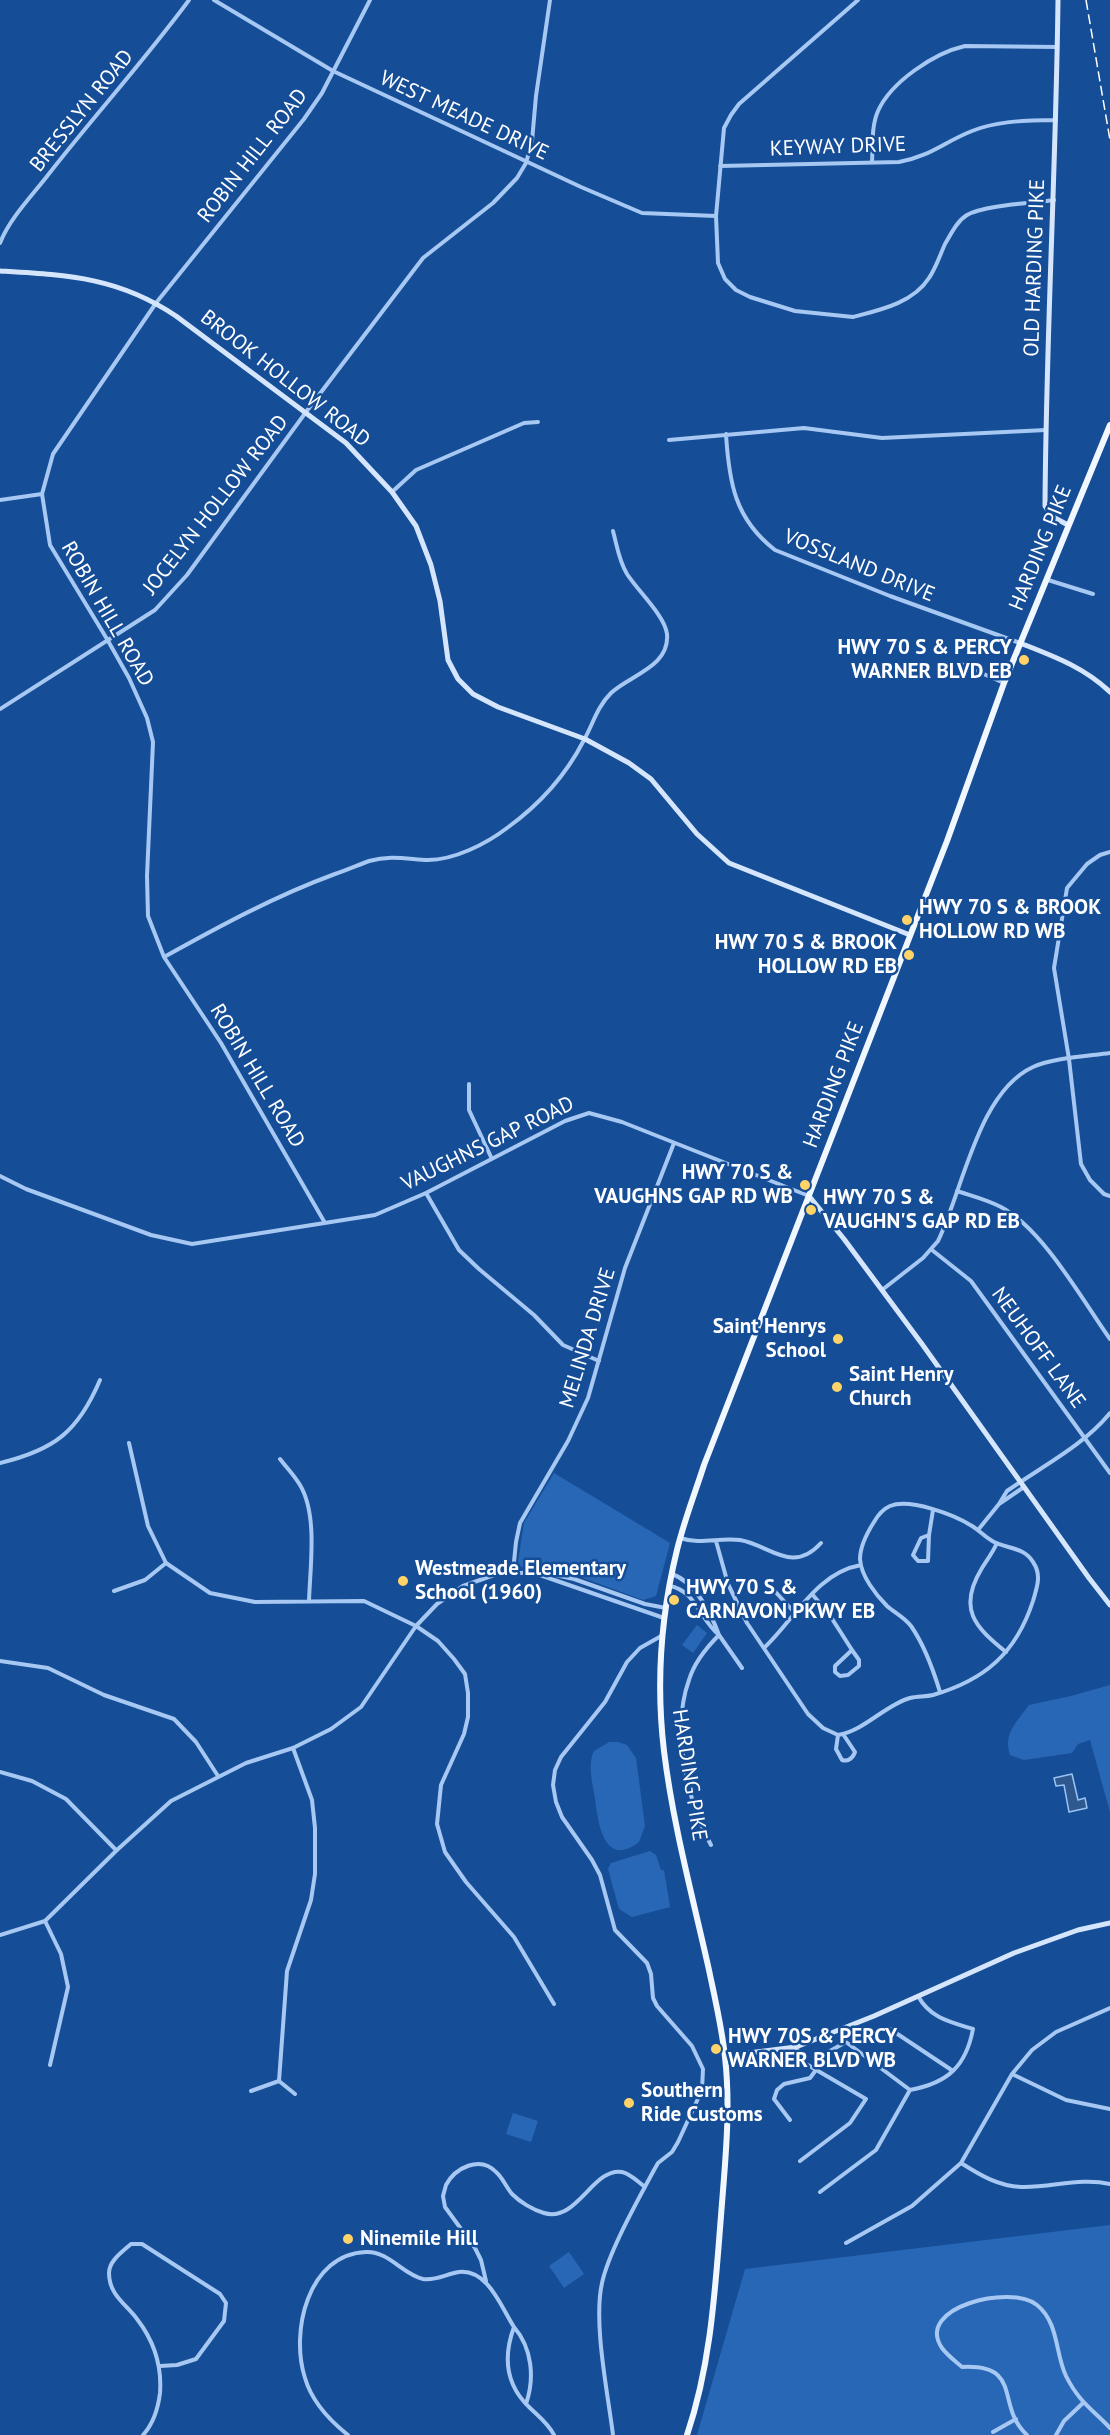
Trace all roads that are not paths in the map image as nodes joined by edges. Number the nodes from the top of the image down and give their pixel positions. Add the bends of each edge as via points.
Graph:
1 (189, 0) edge
2 (214, 0) edge
3 (370, 0) edge
4 (549, 0) edge
5 (858, 0) edge
6 (1058, 0) edge
7 (1057, 47) junction
8 (333, 71) junction
9 (1057, 120) junction
10 (873, 162) junction
11 (526, 163) junction
12 (720, 166) junction
13 (1054, 200) junction
14 (716, 216) junction
15 (0, 243) edge
16 (0, 271) edge
17 (156, 303) junction
18 (306, 412) junction
19 (538, 422) dead end
20 (1110, 425) edge
21 (1046, 430) junction
22 (726, 434) junction
23 (669, 440) dead end
24 (392, 492) junction
25 (42, 494) junction
26 (0, 500) edge
27 (1068, 525) junction
28 (613, 531) dead end
29 (1048, 580) junction
30 (1093, 594) dead end
31 (107, 639) junction
32 (1020, 643) junction
33 (961, 664) dead end
34 (1004, 683) junction
35 (1110, 692) edge
36 (0, 709) edge
37 (585, 740) junction
38 (1110, 852) edge
39 (910, 935) junction
40 (164, 957) junction
41 (1110, 1053) edge
42 (1069, 1059) junction
43 (469, 1084) dead end
44 (674, 1143) junction
45 (491, 1157) junction
46 (0, 1176) edge
47 (957, 1191) junction
48 (426, 1193) junction
49 (809, 1196) junction
50 (1110, 1196) edge
51 (326, 1223) junction
52 (932, 1250) junction
53 (882, 1290) junction
54 (1110, 1339) edge
55 (599, 1361) junction
56 (100, 1380) dead end
57 (1110, 1413) edge
58 (1085, 1437) junction
59 (129, 1443) dead end
60 (280, 1458) dead end
61 (0, 1463) edge
62 (1110, 1473) edge
63 (1022, 1484) junction
64 (933, 1510) junction
65 (978, 1530) junction
66 (928, 1535) junction
67 (680, 1538) junction
68 (716, 1541) junction
69 (821, 1543) dead end
70 (997, 1543) junction
71 (166, 1563) junction
72 (861, 1565) junction
73 (513, 1572) junction
74 (528, 1572) junction
75 (672, 1574) junction
76 (669, 1586) junction
77 (770, 1586) dead end
78 (114, 1591) dead end
79 (812, 1594) junction
80 (309, 1601) junction
81 (1110, 1605) edge
82 (666, 1608) junction
83 (795, 1613) junction
84 (664, 1618) junction
85 (416, 1626) junction
86 (663, 1635) junction
87 (719, 1635) junction
88 (764, 1648) junction
89 (852, 1650) junction
90 (1006, 1652) junction
91 (0, 1661) edge
92 (742, 1668) dead end
93 (940, 1692) junction
94 (841, 1734) junction
95 (293, 1748) junction
96 (0, 1772) edge
97 (218, 1776) junction
98 (711, 1845) dead end
99 (117, 1850) junction
100 (45, 1922) junction
101 (1110, 1923) edge
102 (0, 1935) edge
103 (918, 1995) junction
104 (554, 2004) dead end
105 (1110, 2008) edge
106 (890, 2028) dead end
107 (796, 2047) junction
108 (725, 2056) junction
109 (50, 2065) dead end
110 (816, 2071) junction
111 (953, 2071) junction
112 (1012, 2074) junction
113 (279, 2081) junction
114 (910, 2090) junction
115 (251, 2091) dead end
116 (295, 2094) dead end
117 (1110, 2109) edge
118 (790, 2120) dead end
119 (800, 2161) dead end
120 (961, 2163) junction
121 (1110, 2184) edge
122 (645, 2187) junction
123 (820, 2193) dead end
124 (846, 2242) dead end
125 (486, 2282) junction
126 (514, 2327) junction
127 (160, 2366) junction
128 (1083, 2403) junction
129 (526, 2404) junction
130 (1016, 2419) junction
131 (1110, 2428) edge
132 (993, 2432) dead end
133 (143, 2435) edge
134 (348, 2435) edge
135 (554, 2435) edge
136 (613, 2435) edge
137 (687, 2435) edge
138 (1027, 2435) edge
139 (1056, 2435) edge

1 - 15 street, BRESSLYN ROAD via 12,220
2 - 8 street, WEST MEADE DRIVE
3 - 8 street, ROBIN HILL ROAD
4 - 11 street, JOCELYN HOLLOW ROAD
5 - 12 street via 739,104 724,128
6 - 7 street, OLD HARDING PIKE
7 - 9 street, OLD HARDING PIKE
7 - 10 street via 965,46 929,60 898,86 878,112
8 - 11 street, WEST MEADE DRIVE
8 - 17 street, ROBIN HILL ROAD via 304,119
9 - 10 street, KEYWAY DRIVE via 1007,122 958,137 923,157
9 - 13 street, OLD HARDING PIKE
10 - 12 street, KEYWAY DRIVE
11 - 14 street, WEST MEADE DRIVE via 642,213
11 - 18 street, JOCELYN HOLLOW ROAD via 506,192 423,258
12 - 14 street
13 - 14 street via 965,216 920,289 895,305 853,317 795,311 736,290 717,263
13 - 21 street, OLD HARDING PIKE
16 - 17 street, BROOK HOLLOW ROAD via 91,279
17 - 18 street, BROOK HOLLOW ROAD
17 - 25 street, ROBIN HILL ROAD via 53,454
18 - 24 street, BROOK HOLLOW ROAD via 362,459
18 - 31 street, JOCELYN HOLLOW ROAD via 187,575 155,609
19 - 24 street via 525,423 416,470
20 - 27 main road, HARDING PIKE
21 - 22 street via 882,438 804,428
21 - 27 street, OLD HARDING PIKE via 1046,506 1053,517
22 - 23 street
22 - 32 street, VOSSLAND DRIVE via 736,501 750,525 775,550
24 - 37 street, BROOK HOLLOW ROAD via 416,526 431,565 448,660 458,679 473,694 498,707
25 - 26 street
25 - 31 street, ROBIN HILL ROAD via 50,545
27 - 29 main road, HARDING PIKE
28 - 37 street via 626,573 664,623 667,636 656,663 623,683 599,707
29 - 30 street
29 - 32 main road, HARDING PIKE
31 - 36 street, JOCELYN HOLLOW ROAD
31 - 40 street, ROBIN HILL ROAD via 147,718 153,742 148,916
32 - 34 main road, HARDING PIKE
32 - 35 street via 1083,670
33 - 34 street
34 - 39 main road, HARDING PIKE
37 - 39 street, BROOK HOLLOW ROAD via 651,779 697,834 729,863
37 - 40 street via 567,770 533,808 486,841 442,858 384,858 368,862 294,890
38 - 42 street via 1087,864 1067,888 1054,968
39 - 49 main road, HARDING PIKE
40 - 51 street, ROBIN HILL ROAD via 221,1043
41 - 42 street
42 - 47 street via 1033,1067 1002,1090
42 - 50 street via 1081,1164 1090,1180
43 - 45 street via 469,1110
44 - 45 street, VAUGHNS GAP ROAD via 589,1113
44 - 49 street, VAUGHNS GAP ROAD
44 - 55 street, MELINDA DRIVE via 631,1252
45 - 48 street, VAUGHNS GAP ROAD
46 - 51 street, VAUGHNS GAP ROAD via 171,1241 192,1244
47 - 52 street
47 - 54 street via 1001,1208 1025,1225
48 - 51 street, VAUGHNS GAP ROAD via 375,1215
48 - 55 street via 459,1250 563,1344
49 - 53 street
49 - 67 main road, HARDING PIKE via 704,1465
52 - 53 street
52 - 58 street, NEUHOFF LANE via 971,1281
53 - 63 street
55 - 73 street, MELINDA DRIVE via 574,1428 520,1523
56 - 61 street via 89,1402 61,1438 34,1454
57 - 58 street
58 - 62 street, NEUHOFF LANE
58 - 63 street
59 - 71 street via 148,1526
60 - 80 street via 306,1498 312,1533
63 - 65 street
63 - 81 street
64 - 65 street
64 - 66 street
64 - 72 street via 901,1504 883,1510 865,1537
65 - 70 street
66 - 66 street via 928,1561 916,1560 914,1553 922,1537
67 - 68 street
67 - 75 main road, HARDING PIKE
68 - 69 street via 743,1541 786,1558 802,1555
68 - 88 street via 735,1601
70 - 90 street via 976,1581 971,1614 984,1633
70 - 90 street via 1027,1554 1038,1574 1027,1618
71 - 78 street via 145,1580
71 - 80 street via 210,1593 255,1602
72 - 79 street via 841,1571
72 - 93 street via 882,1600 918,1637
73 - 74 street
73 - 85 street via 490,1575 463,1586 437,1604
74 - 82 street via 574,1579
74 - 84 street
75 - 76 main road, HARDING PIKE
75 - 87 street via 693,1589
76 - 82 main road, HARDING PIKE
76 - 87 street via 687,1594
77 - 83 street
79 - 83 street
79 - 89 street
80 - 85 street via 358,1600
82 - 84 main road, HARDING PIKE
83 - 88 street
84 - 86 main road, HARDING PIKE
85 - 95 street via 361,1707 331,1729
85 - 104 street via 438,1641 454,1659 465,1674 468,1693 464,1734 438,1801 437,1824 445,1851 466,1882 514,1937
86 - 108 main road, HARDING PIKE via 661,1711 666,1767
86 - 122 street via 629,1658 605,1702 561,1756 554,1780 560,1813 600,1875 613,1927 648,1963 657,2006 692,2046 703,2070 701,2093 678,2142 657,2164
87 - 92 street
87 - 98 street via 690,1677 683,1714 684,1755 692,1801
88 - 94 street via 812,1719
89 - 89 street via 859,1666 847,1676 840,1676 835,1672 836,1666
90 - 93 street via 977,1677
91 - 97 street via 48,1668 104,1695 174,1719 196,1742
93 - 94 street via 900,1702
94 - 94 street via 836,1751 842,1760 847,1760 855,1752
95 - 97 street
95 - 113 street via 312,1800 315,1874 311,1900 286,1971
96 - 99 street via 32,1780 66,1799
97 - 99 street via 171,1801
99 - 100 street
100 - 102 street
100 - 109 street via 61,1954 68,1987
101 - 103 street via 1014,1953
103 - 107 street
103 - 111 street via 936,2017 973,2029 966,2055
105 - 112 street via 1056,2032 1032,2050
106 - 111 street
107 - 108 street
107 - 110 street via 801,2061
108 - 137 main road, HARDING PIKE via 727,2128 714,2306 703,2379
110 - 114 street via 830,2052 846,2042
110 - 118 street via 810,2078 784,2084 774,2094
110 - 119 street via 866,2099 850,2123
111 - 114 street via 932,2084
112 - 117 street via 1066,2100
112 - 120 street
113 - 115 street
113 - 116 street
114 - 123 street via 876,2150
120 - 121 street via 1004,2185
120 - 124 street via 912,2206
122 - 125 street via 627,2174 615,2172 589,2188 569,2209 550,2214 518,2199 490,2167 474,2164 461,2169 446,2184 444,2204 477,2252
122 - 136 street via 609,2263 601,2291
125 - 126 street
125 - 134 street via 464,2272 423,2278 369,2252 340,2259 320,2276 310,2292 301,2322 300,2355 305,2379 317,2403
126 - 129 street via 529,2354 531,2384
126 - 129 street via 507,2349 507,2367 513,2388
127 - 127 street via 196,2359 224,2321 226,2303 220,2294 142,2244 131,2244 115,2258 109,2271 112,2288 152,2341
127 - 133 street via 158,2408
128 - 130 street via 1063,2368 1052,2324 1037,2305 1027,2299 996,2297 954,2310 942,2319 937,2336 941,2348 962,2367 991,2369 1001,2378
128 - 131 street
128 - 139 street
129 - 135 street
130 - 132 street
130 - 138 street

